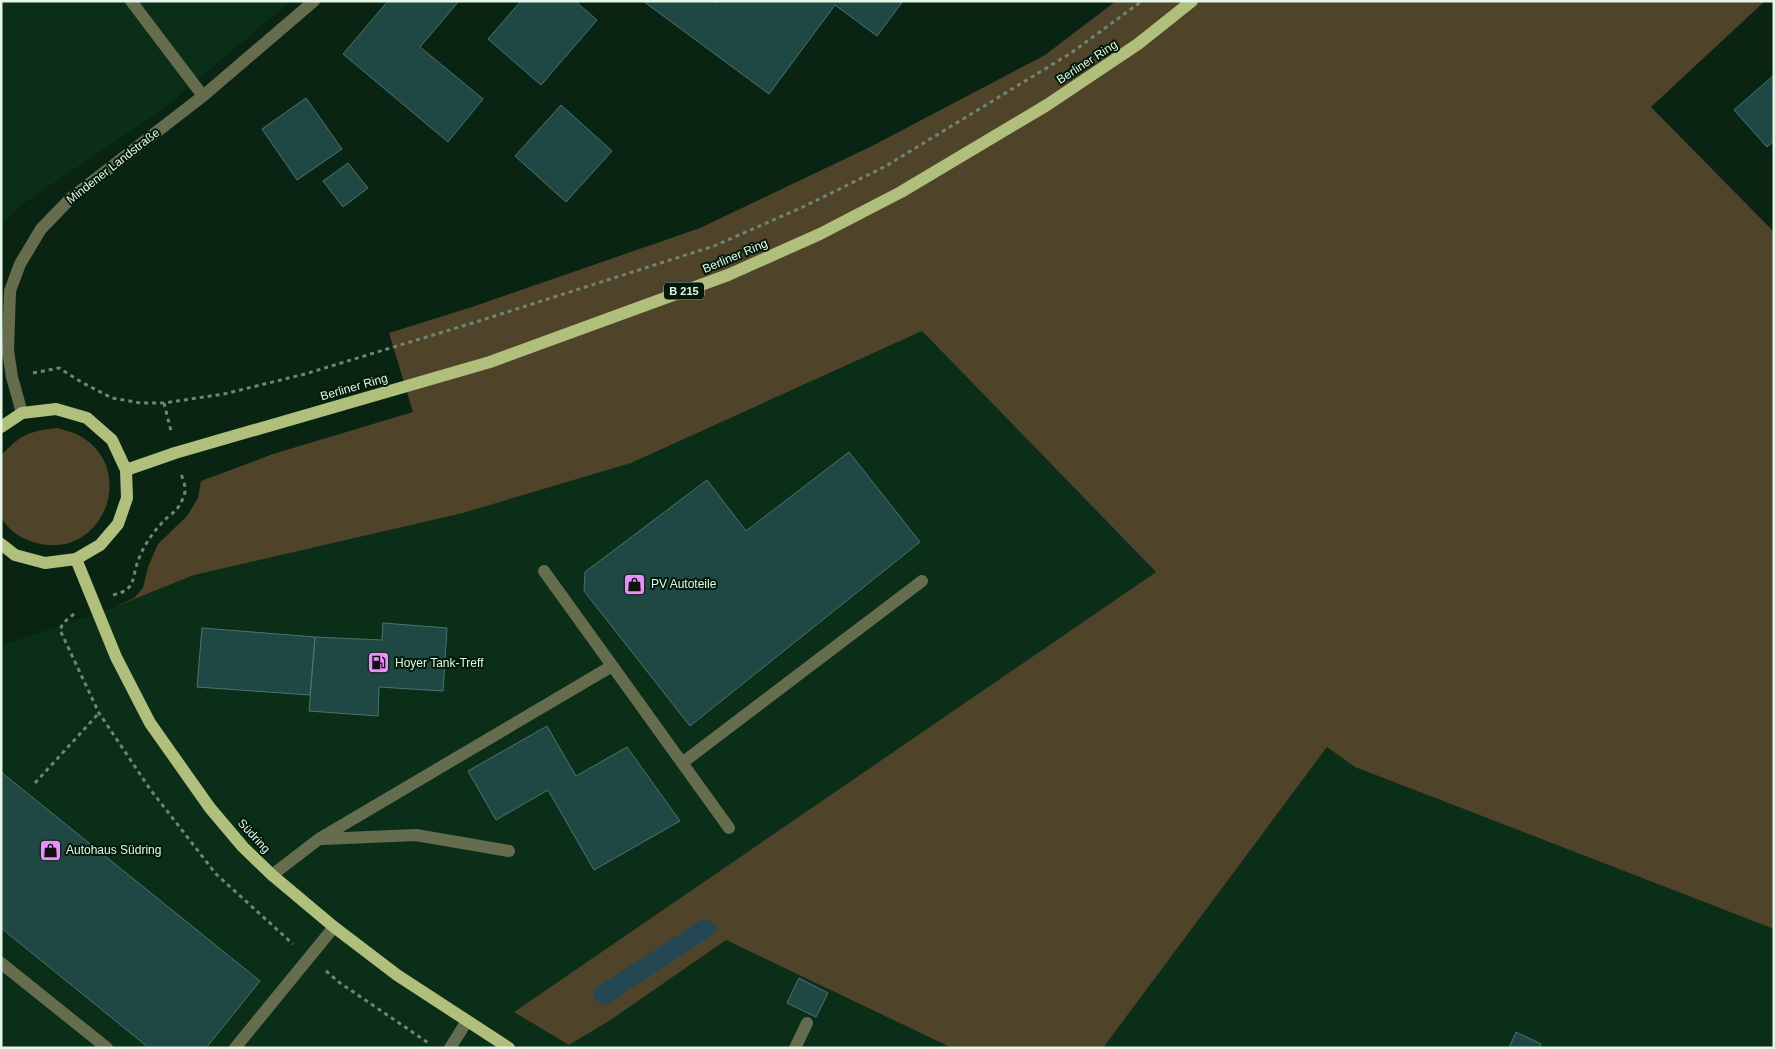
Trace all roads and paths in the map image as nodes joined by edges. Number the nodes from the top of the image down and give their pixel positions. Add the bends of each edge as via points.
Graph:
1 (131, 1) edge
2 (314, 1) edge
3 (1142, 1) edge
4 (1192, 1) edge
5 (202, 96) junction
6 (4, 289) edge
7 (12, 377) junction
8 (164, 403) junction
9 (22, 413) junction
10 (1, 427) edge
11 (176, 453) junction
12 (126, 470) junction
13 (1, 544) edge
14 (76, 559) junction
15 (544, 571) dead end
16 (922, 581) dead end
17 (94, 600) junction
18 (60, 630) dead end
19 (612, 666) junction
20 (99, 714) dead end
21 (682, 763) junction
22 (35, 783) dead end
23 (729, 828) dead end
24 (319, 839) junction
25 (508, 850) dead end
26 (272, 875) junction
27 (334, 927) junction
28 (1, 963) edge
29 (467, 1021) junction
30 (807, 1023) dead end
31 (107, 1048) edge
32 (236, 1048) edge
33 (450, 1048) edge
34 (509, 1048) edge
35 (795, 1048) edge

1 - 5 street
2 - 5 street, Mindener Landstraße
3 - 8 path via 1071,53 886,166 714,246 306,374 224,394
4 - 11 main road, Berliner Ring / B 215 via 1138,44 1047,105 901,192 820,234 736,271 490,362
5 - 6 street, Mindener Landstraße via 71,198 41,229
6 - 7 street, Mindener Landstraße
7 - 8 path via 59,368 112,398
7 - 9 street, Mindener Landstraße
8 - 11 path
9 - 10 main road
9 - 12 main road via 56,409 87,418 112,440
11 - 12 main road, Berliner Ring / B 215
11 - 17 path via 186,490 177,511 149,540 137,562 133,583 124,592
12 - 14 main road via 127,498 118,524 100,545
13 - 14 main road via 15,555 45,564
14 - 17 main road, Südring
15 - 19 street
16 - 21 street
17 - 18 path via 63,623
17 - 26 main road, Südring via 116,656 150,723 210,808
19 - 21 street
19 - 24 street
20 - 22 path
21 - 23 street
24 - 25 street via 416,834
24 - 26 street
26 - 27 main road, Südring
27 - 29 main road, Südring via 397,975
27 - 32 street
28 - 31 street
29 - 33 street
29 - 34 main road, Südring
30 - 35 street

